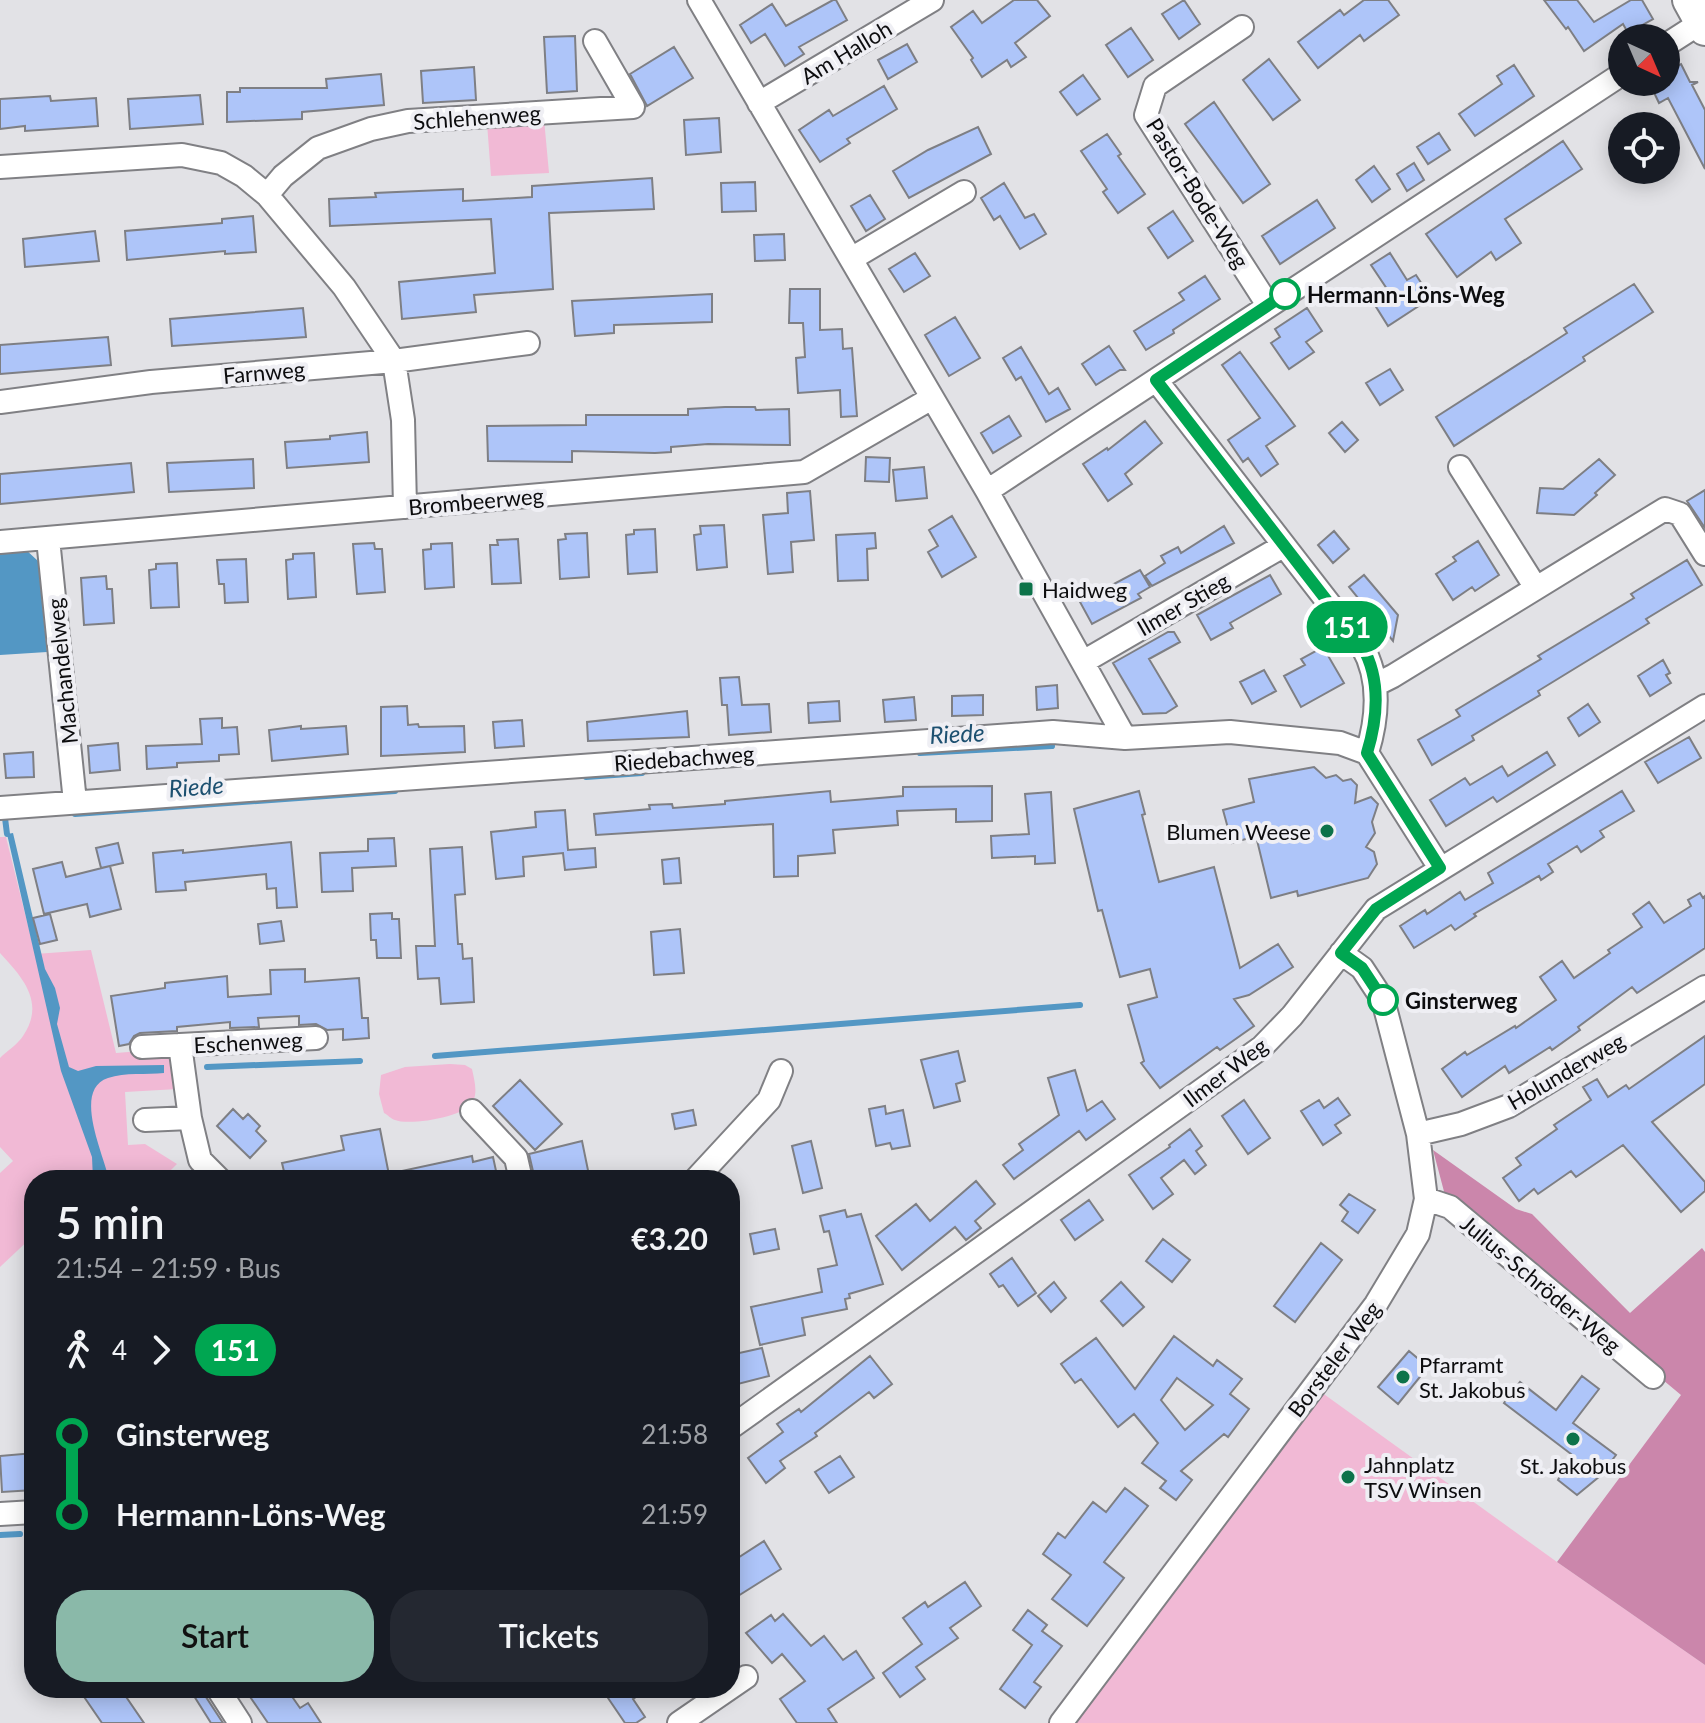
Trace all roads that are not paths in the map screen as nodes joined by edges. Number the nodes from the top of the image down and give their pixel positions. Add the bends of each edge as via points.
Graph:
1 (699, 0) edge
2 (932, 0) edge
3 (1700, 18) edge
4 (1242, 27) dead end
5 (1680, 34) edge
6 (595, 41) dead end
7 (1608, 83) edge
8 (759, 103) junction
9 (0, 167) edge
10 (964, 192) dead end
11 (267, 195) junction
12 (851, 259) junction
13 (1268, 305) junction
14 (528, 343) dead end
15 (394, 361) junction
16 (1156, 380) junction
17 (932, 398) junction
18 (0, 402) edge
19 (1460, 467) dead end
20 (987, 491) junction
21 (405, 507) junction
22 (48, 539) junction
23 (0, 542) edge
24 (1283, 546) junction
25 (1705, 554) edge
26 (1536, 588) junction
27 (1083, 662) junction
28 (1375, 685) junction
29 (1705, 706) edge
30 (1125, 738) junction
31 (1367, 753) junction
32 (75, 802) junction
33 (0, 808) edge
34 (1440, 868) junction
35 (1341, 953) junction
36 (1705, 987) edge
37 (316, 1038) dead end
38 (180, 1045) junction
39 (142, 1047) dead end
40 (781, 1071) dead end
41 (472, 1111) dead end
42 (190, 1118) junction
43 (145, 1120) dead end
44 (1418, 1134) junction
45 (210, 1170) edge
46 (519, 1170) edge
47 (704, 1170) edge
48 (1426, 1199) junction
49 (1653, 1377) dead end
50 (740, 1421) edge
51 (24, 1513) edge
52 (0, 1514) edge
53 (746, 1677) dead end
54 (740, 1681) edge
55 (224, 1698) edge
56 (715, 1698) edge
57 (240, 1723) edge
58 (679, 1723) edge
59 (1061, 1723) edge

1 - 8 street
2 - 8 street, Am Halloh
3 - 5 street
4 - 13 street, Pastor-Bode-Weg via 1155,86 1146,115
6 - 11 street, Schlehenweg via 633,107 408,121 371,129 318,148
7 - 13 street
8 - 12 street
9 - 11 street via 182,155 221,163
10 - 12 street
11 - 15 street via 344,287
12 - 17 street
13 - 16 street
14 - 15 street, Farnweg
15 - 18 street, Farnweg via 151,382
15 - 21 street via 403,420
16 - 20 street
16 - 24 street
17 - 20 street
17 - 21 street, Brombeerweg via 804,472
19 - 26 street
20 - 27 street
21 - 22 street, Brombeerweg
22 - 23 street, Brombeerweg
22 - 32 street, Machandelweg
24 - 27 street, Ilmer Stieg
24 - 28 street via 1362,646 1373,665
25 - 26 street via 1680,514 1665,509
26 - 28 street
27 - 30 street
28 - 31 street via 1375,728
29 - 34 street, Ilmer Weg
30 - 31 street, Riedebachweg via 1230,732 1340,743
30 - 32 street, Riedebachweg via 1053,732
31 - 34 street
32 - 33 street, Riedebachweg
34 - 35 street, Ilmer Weg via 1376,909
35 - 44 street, Borsteler Weg via 1362,968 1383,1000
35 - 50 street, Ilmer Weg via 1262,1047
36 - 44 street, Holunderweg via 1509,1106
37 - 38 street, Eschenweg
38 - 39 street, Eschenweg
38 - 42 street, Eschenweg
40 - 47 street via 769,1100
41 - 46 street via 516,1158
42 - 43 street
42 - 45 street, Eschenweg via 200,1160
44 - 48 street, Borsteler Weg
48 - 49 street, Julius-Schröder-Weg via 1450,1207
48 - 59 street, Borsteler Weg via 1418,1234 1376,1304
51 - 52 street
53 - 54 street
55 - 57 street
56 - 58 street

